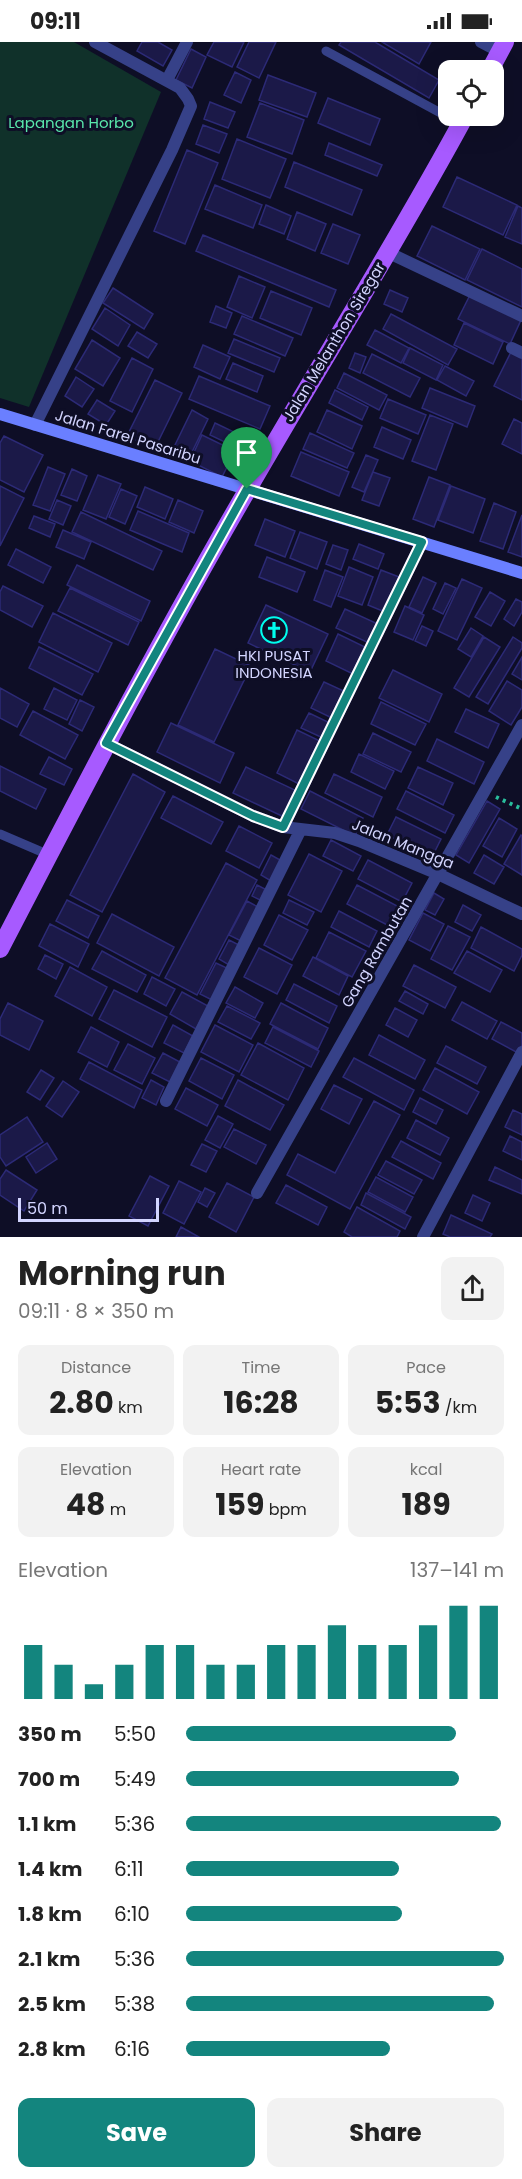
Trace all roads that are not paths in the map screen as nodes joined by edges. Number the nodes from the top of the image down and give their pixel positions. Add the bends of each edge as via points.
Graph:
1 (95, 42) edge
2 (187, 42) edge
3 (481, 42) edge
4 (502, 47) edge
5 (326, 51) dead end
6 (167, 80) junction
7 (438, 107) edge
8 (460, 126) edge
9 (387, 252) junction
10 (522, 316) edge
11 (1, 417) edge
12 (35, 425) junction
13 (247, 489) junction
14 (422, 542) junction
15 (522, 573) edge
16 (522, 725) edge
17 (106, 743) junction
18 (283, 827) junction
19 (300, 831) junction
20 (0, 834) edge
21 (49, 855) junction
22 (438, 874) junction
23 (522, 914) edge
24 (0, 950) edge
25 (522, 1052) edge
26 (166, 1101) dead end
27 (257, 1193) dead end
28 (423, 1237) edge

1 - 6 street
2 - 6 street
3 - 4 street
5 - 7 lane
6 - 12 street via 180,88 191,106
8 - 9 main road, Jalan Melanthon Siregar
9 - 10 street
9 - 13 main road, Jalan Melanthon Siregar
11 - 12 street, Jalan Farel Pasaribu
12 - 13 street, Jalan Farel Pasaribu
13 - 14 street, Jalan Farel Pasaribu
13 - 17 main road, Jalan Melanthon Siregar
14 - 15 street, Jalan Farel Pasaribu
14 - 18 street
16 - 22 street, Gang Rambutan
17 - 18 street, Jalan Mangga
17 - 21 main road, Jalan Melanthon Siregar
18 - 19 street, Jalan Mangga
19 - 22 street, Jalan Mangga via 335,833
19 - 26 street
20 - 21 lane
21 - 24 main road, Jalan Melanthon Siregar
22 - 23 street, Jalan Mangga
22 - 27 street, Gang Rambutan
25 - 28 street

